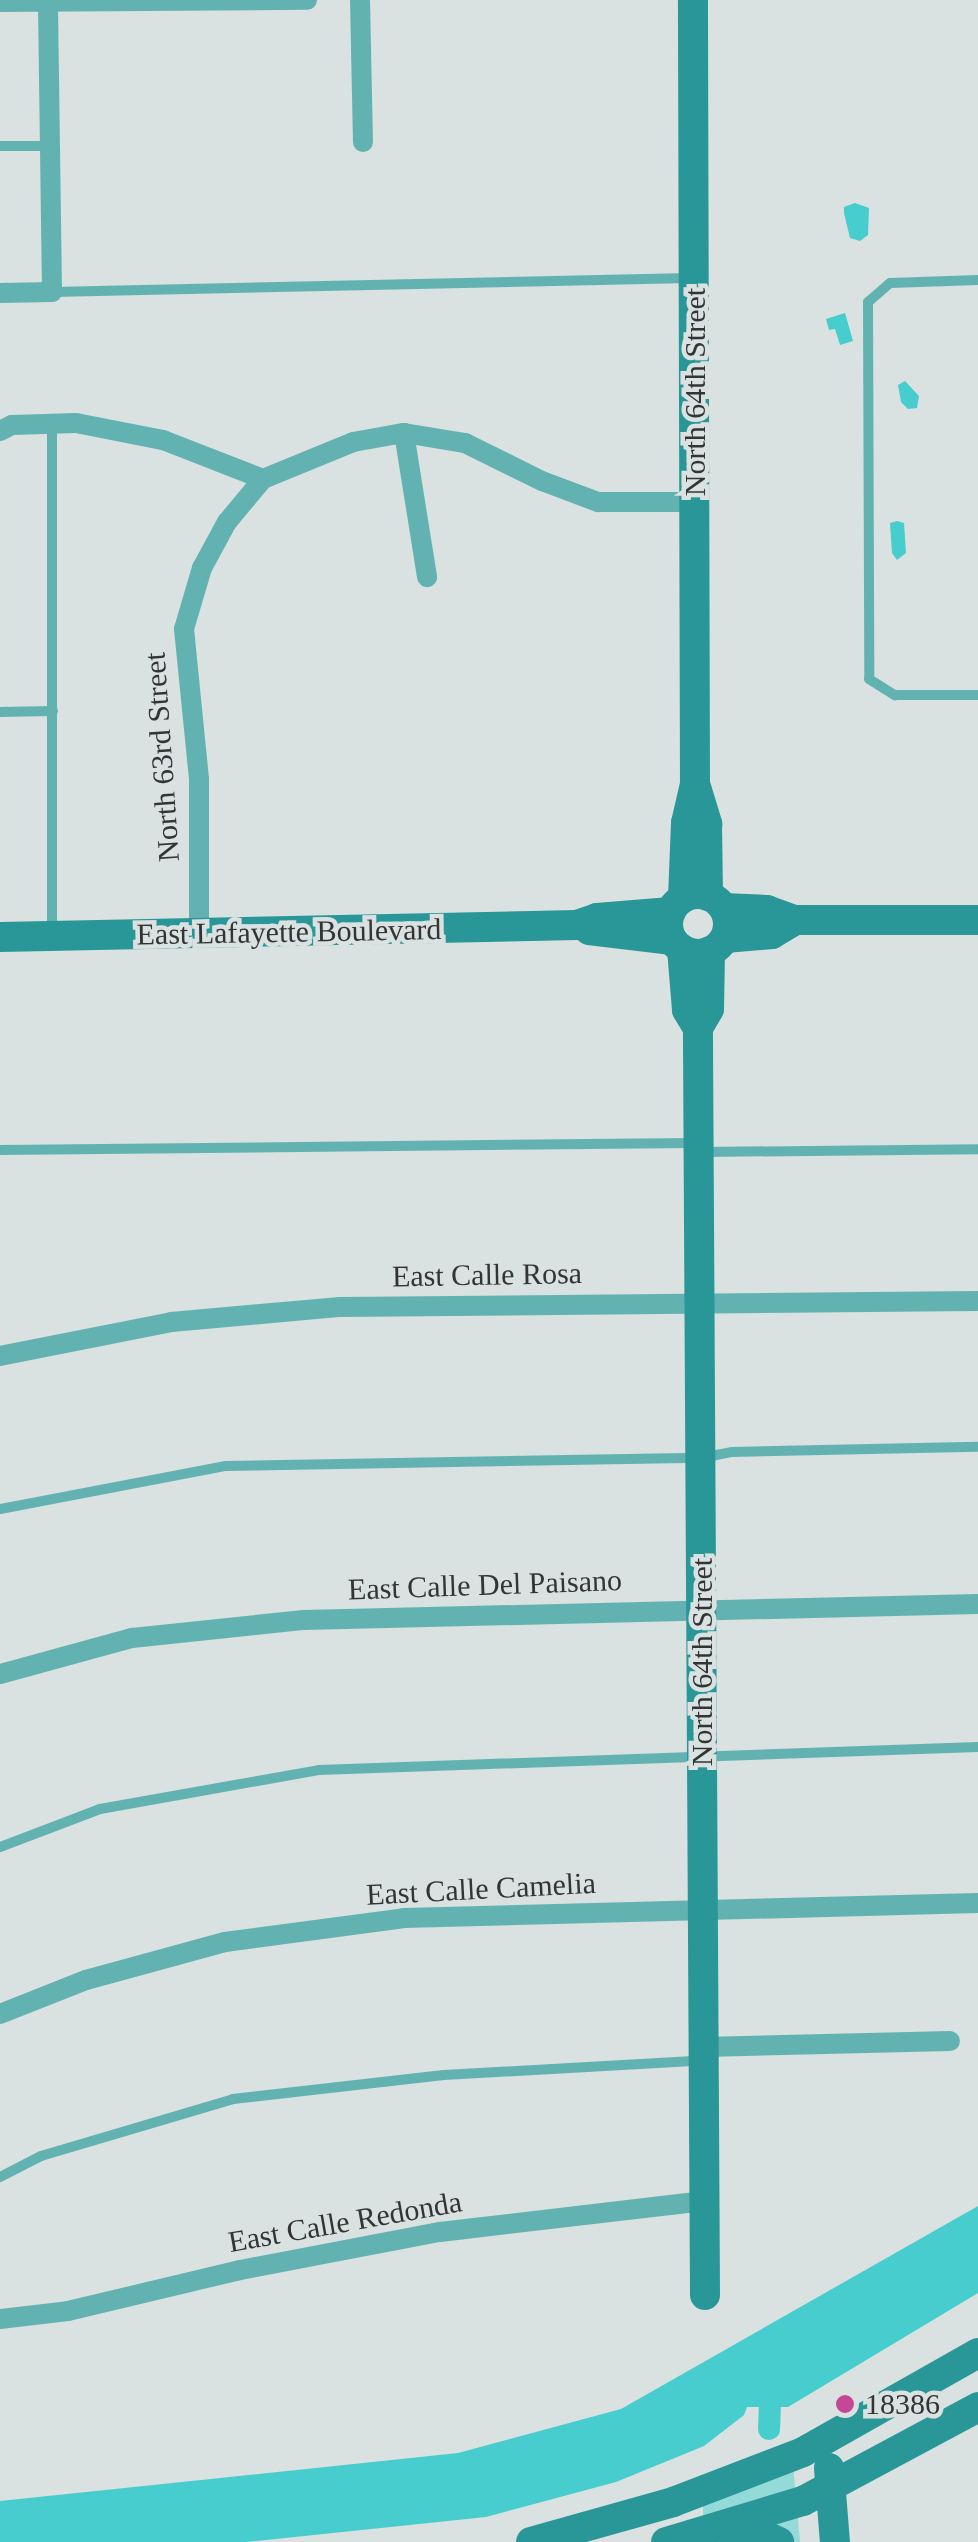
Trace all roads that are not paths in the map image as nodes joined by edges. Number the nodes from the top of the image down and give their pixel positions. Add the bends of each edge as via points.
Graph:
1 (307, 0) edge
2 (360, 0) edge
3 (694, 0) edge
4 (48, 1) edge
5 (0, 2) edge
6 (363, 142) dead end
7 (0, 146) edge
8 (51, 146) junction
9 (695, 278) junction
10 (978, 280) edge
11 (52, 292) junction
12 (0, 293) edge
13 (52, 422) junction
14 (0, 431) edge
15 (404, 433) junction
16 (263, 478) junction
17 (696, 502) junction
18 (428, 577) dead end
19 (978, 695) edge
20 (53, 711) junction
21 (0, 712) edge
22 (978, 920) edge
23 (697, 924) junction
24 (199, 935) junction
25 (52, 936) junction
26 (0, 937) edge
27 (699, 1148) junction
28 (978, 1148) edge
29 (0, 1150) edge
30 (978, 1300) edge
31 (700, 1302) junction
32 (0, 1356) edge
33 (978, 1447) edge
34 (701, 1458) junction
35 (0, 1509) edge
36 (978, 1604) edge
37 (702, 1608) junction
38 (0, 1674) edge
39 (978, 1747) edge
40 (702, 1760) junction
41 (0, 1847) edge
42 (978, 1903) edge
43 (703, 1911) junction
44 (0, 2014) edge
45 (950, 2041) dead end
46 (704, 2054) junction
47 (0, 2177) edge
48 (704, 2201) junction
49 (705, 2296) dead end
50 (0, 2319) edge
51 (978, 2353) edge
52 (978, 2407) edge
53 (824, 2441) junction
54 (832, 2485) junction
55 (707, 2531) junction
56 (531, 2542) edge
57 (666, 2542) edge
58 (778, 2542) edge
59 (834, 2542) edge

1 - 4 street
2 - 6 street
3 - 9 street, North 64th Street
4 - 5 street
4 - 8 street
7 - 8 lane
8 - 11 street
9 - 11 lane
9 - 17 street, North 64th Street
10 - 19 lane via 890,283 868,302 868,322 869,679 894,695
11 - 12 street
13 - 14 street
13 - 16 street via 163,440
13 - 20 lane
15 - 16 street via 354,442
15 - 17 street via 465,443 598,502
15 - 18 street
16 - 24 street, North 63rd Street via 227,522 202,568 184,629 199,780
17 - 23 street, North 64th Street via 695,784 686,823
20 - 21 lane
20 - 25 lane
22 - 23 street, East Lafayette Boulevard via 795,920 767,910
23 - 24 street, East Lafayette Boulevard via 598,918 577,925
23 - 27 street, North 64th Street via 709,1009 698,1028
24 - 25 street, East Lafayette Boulevard
25 - 26 street, East Lafayette Boulevard
27 - 28 lane
27 - 29 lane
27 - 31 street, North 64th Street
30 - 31 street, East Calle Rosa
31 - 32 street, East Calle Rosa via 340,1307 171,1322
31 - 34 street, North 64th Street
33 - 34 lane
34 - 35 lane via 226,1466
34 - 37 street, North 64th Street
36 - 37 street, East Calle Del Paisano
37 - 38 street, East Calle Del Paisano via 304,1620 132,1638
37 - 40 street, North 64th Street
39 - 40 lane via 755,1752
40 - 41 lane via 318,1770 100,1809
40 - 43 street, North 64th Street
42 - 43 street, East Calle Camelia
43 - 44 street, East Calle Camelia via 404,1918 224,1942 86,1980
43 - 46 street, North 64th Street
45 - 46 street
46 - 47 lane via 233,2099 42,2156
46 - 48 street, North 64th Street
48 - 49 street, North 64th Street
48 - 50 street, East Calle Redonda via 440,2232 68,2312
51 - 53 street
52 - 54 street
53 - 54 street
53 - 56 street via 673,2502
54 - 55 street via 803,2501
54 - 59 street
55 - 57 street
55 - 58 street via 762,2534

